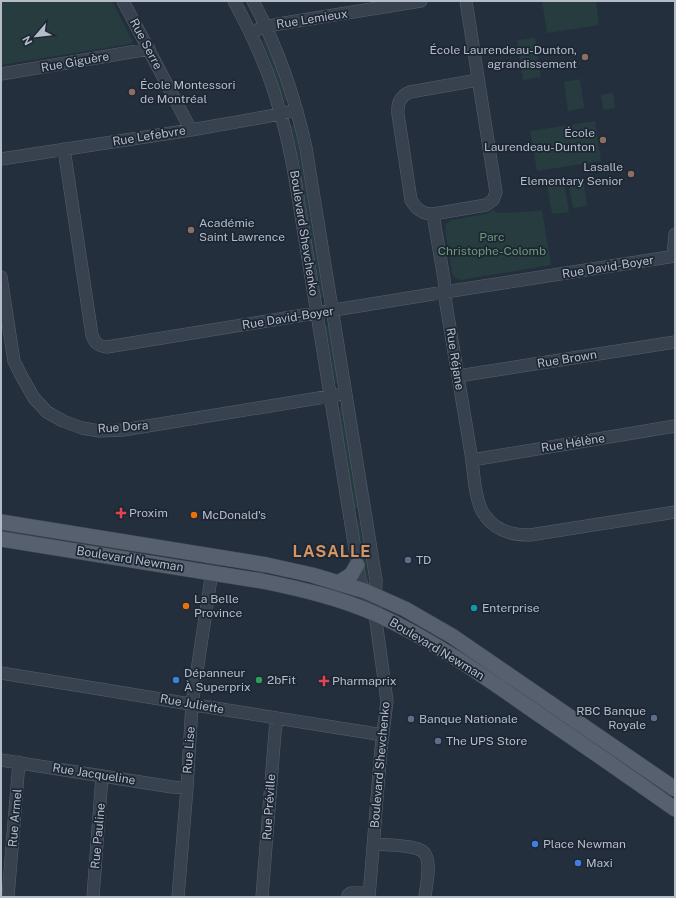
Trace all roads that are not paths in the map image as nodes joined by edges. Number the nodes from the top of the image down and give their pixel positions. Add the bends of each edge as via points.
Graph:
1 (123, 1) edge
2 (234, 1) edge
3 (253, 1) edge
4 (421, 1) edge
5 (466, 1) edge
6 (366, 5) edge
7 (266, 26) junction
8 (250, 32) junction
9 (149, 49) junction
10 (1, 74) edge
11 (478, 80) junction
12 (297, 109) junction
13 (281, 114) junction
14 (191, 130) junction
15 (64, 149) junction
16 (1, 159) edge
17 (433, 214) junction
18 (675, 234) edge
19 (674, 256) edge
20 (1, 277) edge
21 (445, 292) junction
22 (3, 302) edge
23 (333, 311) junction
24 (317, 313) junction
25 (675, 342) edge
26 (458, 376) junction
27 (346, 394) junction
28 (330, 396) junction
29 (675, 426) edge
30 (472, 460) junction
31 (675, 512) edge
32 (1, 522) edge
33 (1, 538) edge
34 (215, 556) junction
35 (358, 565) junction
36 (212, 573) junction
37 (338, 583) junction
38 (370, 594) junction
39 (375, 614) junction
40 (1, 674) edge
41 (192, 704) junction
42 (277, 718) junction
43 (383, 735) junction
44 (1, 760) edge
45 (19, 762) junction
46 (102, 776) junction
47 (187, 788) junction
48 (675, 789) edge
49 (675, 809) edge
50 (374, 844) junction
51 (369, 895) edge
52 (8, 897) edge
53 (93, 897) edge
54 (178, 897) edge
55 (262, 897) edge
56 (348, 897) edge
57 (425, 897) edge

1 - 9 street, Rue Serre
2 - 8 street, Boulevard Shevchenko
3 - 7 street, Boulevard Shevchenko
4 - 6 street, Rue Lemieux
5 - 11 street
6 - 7 street, Rue Lemieux
7 - 8 street, Rue Lemieux
7 - 12 street, Boulevard Shevchenko
8 - 13 street, Boulevard Shevchenko
9 - 10 street, Rue Giguère
9 - 14 street, Rue Serre
11 - 17 street via 496,187 495,195 486,205
11 - 17 street via 410,92 400,100 398,114 411,200 422,212
12 - 13 street, Rue Lefebvre
12 - 23 street, Boulevard Shevchenko via 306,148
13 - 14 street, Rue Lefebvre
13 - 24 street, Boulevard Shevchenko via 293,169
14 - 15 street, Rue Lefebvre
15 - 16 street, Rue Lefebvre
15 - 24 street, Rue David-Boyer via 92,335 100,347 107,348
17 - 21 street, Rue Réjane
18 - 19 street
19 - 21 street, Rue David-Boyer
20 - 22 street, Rue Dora
21 - 23 street, Rue David-Boyer
21 - 26 street, Rue Réjane
22 - 28 street, Rue Dora via 14,361 34,398 47,412 82,428 99,431 123,430
23 - 24 street, Rue David-Boyer
23 - 27 street, Boulevard Shevchenko
24 - 28 street, Boulevard Shevchenko
25 - 26 street, Rue Brown
26 - 30 street, Rue Réjane
27 - 28 street, Rue Dora
27 - 38 street, Boulevard Shevchenko via 376,580
28 - 35 street, Boulevard Shevchenko
29 - 30 street, Rue Hélène
30 - 31 street, Rue Réjane via 477,497 482,511 490,522 508,533 530,535
32 - 34 main road, Boulevard Newman
33 - 36 main road, Boulevard Newman
34 - 36 street, Rue Lise
34 - 37 main road, Boulevard Newman via 295,571
35 - 37 main road via 351,575
35 - 38 street, Boulevard Shevchenko via 360,580
36 - 39 main road, Boulevard Newman via 298,588
36 - 41 street, Rue Lise
37 - 38 main road, Boulevard Newman
38 - 39 street, Boulevard Shevchenko
38 - 48 main road, Boulevard Newman via 420,617 457,639
39 - 43 street, Boulevard Shevchenko via 386,693
39 - 49 main road, Boulevard Newman via 415,633 463,662
40 - 41 street, Rue Juliette
41 - 42 street, Rue Juliette
41 - 47 street, Rue Lise
42 - 43 street, Rue Juliette
42 - 55 street, Rue Préville
43 - 50 street, Boulevard Shevchenko
44 - 45 street, Rue Jacqueline
45 - 46 street, Rue Jacqueline
45 - 52 street, Rue Armel
46 - 47 street, Rue Jacqueline
46 - 53 street, Rue Pauline
47 - 54 street, Rue Lise
50 - 51 street, Boulevard Shevchenko
50 - 57 street via 420,849 424,852 428,863
51 - 56 street, Boulevard Shevchenko via 350,892

